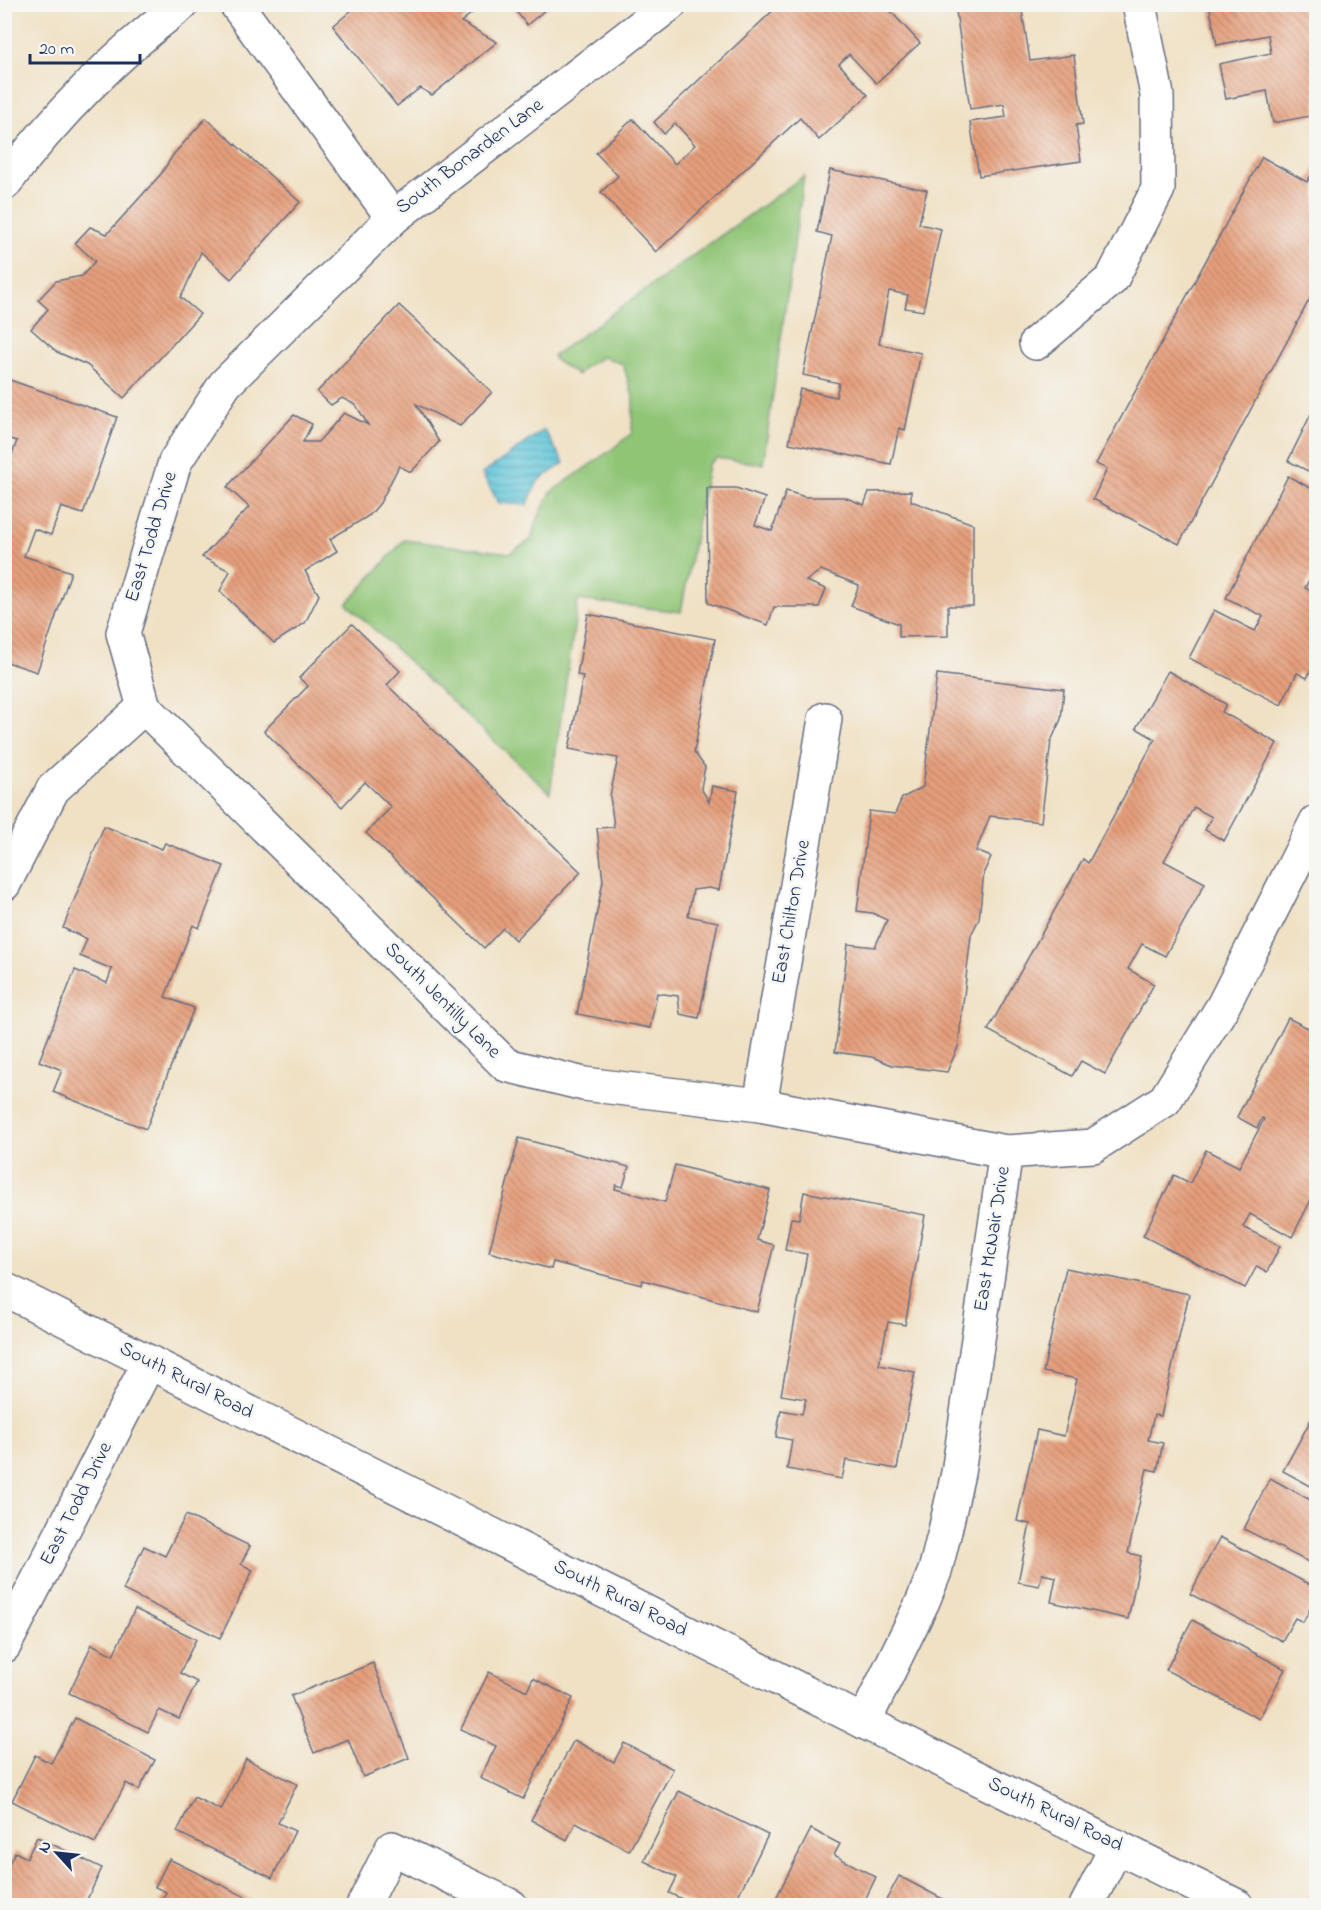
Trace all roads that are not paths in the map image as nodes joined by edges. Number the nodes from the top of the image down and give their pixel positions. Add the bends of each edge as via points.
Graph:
1 (182, 4) edge
2 (236, 4) edge
3 (670, 4) edge
4 (1139, 4) edge
5 (4, 184) edge
6 (393, 218) junction
7 (1036, 344) dead end
8 (144, 707) junction
9 (825, 719) dead end
10 (1317, 822) edge
11 (4, 884) edge
12 (760, 1105) junction
13 (1006, 1152) junction
14 (4, 1289) edge
15 (149, 1362) junction
16 (4, 1646) edge
17 (864, 1722) junction
18 (1117, 1846) junction
19 (363, 1905) edge
20 (511, 1905) edge
21 (1086, 1905) edge
22 (1237, 1905) edge

1 - 5 street via 87,87
2 - 6 street, South Bonarden Lane
3 - 6 street, South Bonarden Lane
4 - 7 street via 1157,95 1158,189 1112,279
6 - 8 street, East Todd Drive via 225,384 176,462 123,633
8 - 11 street via 53,789
8 - 12 street, South Jentilly Lane via 506,1065 584,1084
9 - 12 street, East Chilton Drive
10 - 13 street, East McNair Drive via 1223,1006 1165,1100 1093,1146
12 - 13 street, South Jentilly Lane
13 - 17 street, East McNair Drive via 958,1473 945,1531 923,1600
14 - 15 street, South Rural Road
15 - 16 street, East Todd Drive
15 - 17 street, South Rural Road
17 - 18 street, South Rural Road
18 - 21 street
18 - 22 street, South Rural Road
19 - 20 street via 392,1848

